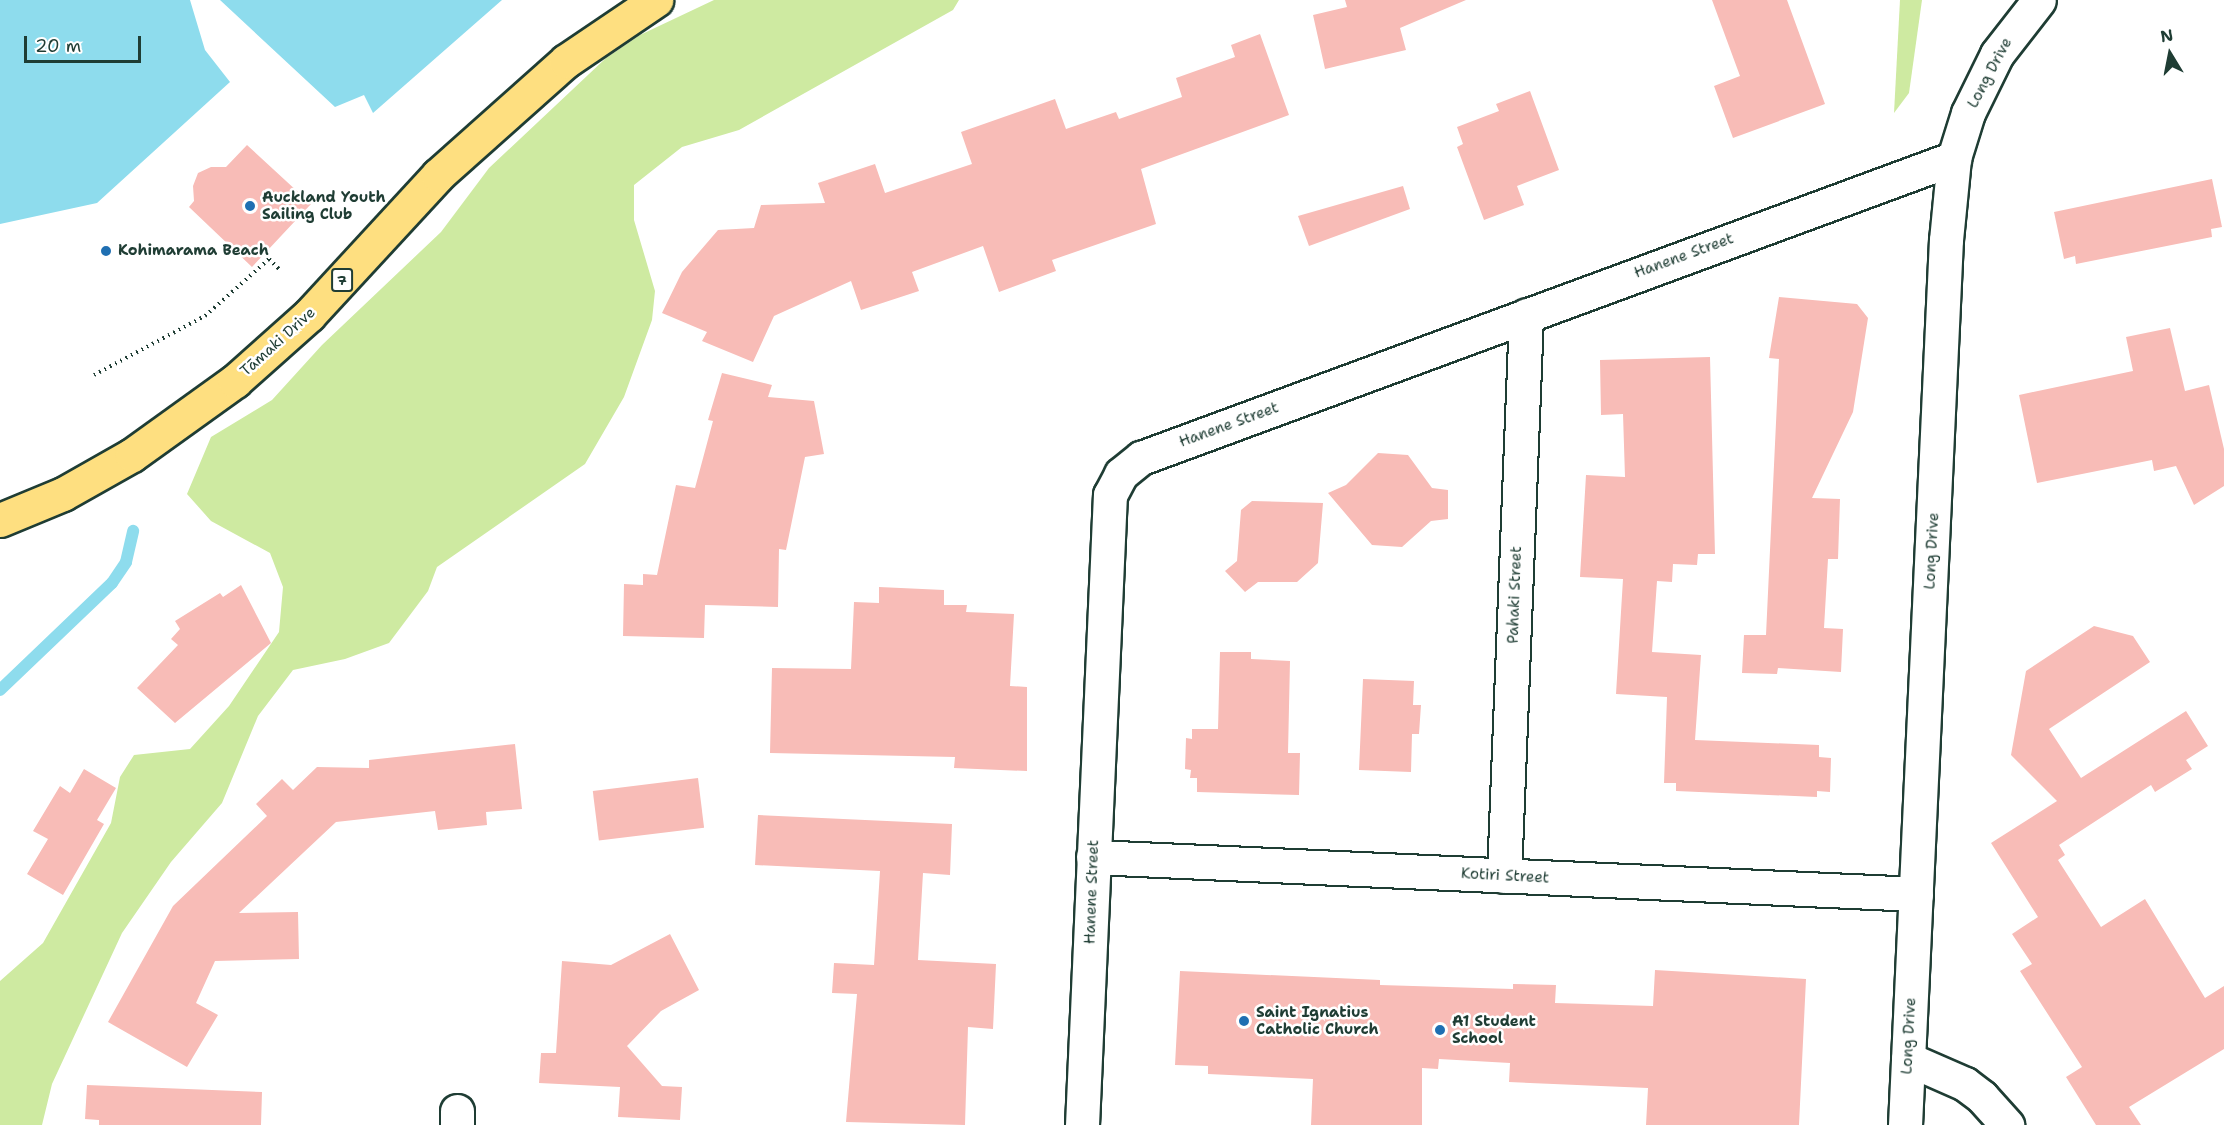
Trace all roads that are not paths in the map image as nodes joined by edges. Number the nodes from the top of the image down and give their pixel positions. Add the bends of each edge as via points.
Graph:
1 (656, 0) edge
2 (2040, 0) edge
3 (1954, 158) junction
4 (1526, 315) junction
5 (0, 520) edge
6 (1093, 857) junction
7 (1504, 876) junction
8 (1916, 894) junction
9 (1908, 1059) junction
10 (1082, 1125) edge
11 (1905, 1125) edge
12 (2007, 1125) edge

1 - 5 main road, Tāmaki Drive / 7 via 567,61 438,176 309,315 235,381 132,455 63,494
2 - 3 street, Long Drive via 1997,54 1968,113
3 - 4 street, Hanene Street
3 - 8 street, Long Drive via 1946,240
4 - 6 street, Hanene Street via 1142,458 1121,474 1110,495
4 - 7 street, Pahaki Street
6 - 7 street, Kotiri Street
6 - 10 street, Hanene Street
7 - 8 street, Kotiri Street
8 - 9 street, Long Drive
9 - 11 street, Long Drive
9 - 12 street via 1965,1084

